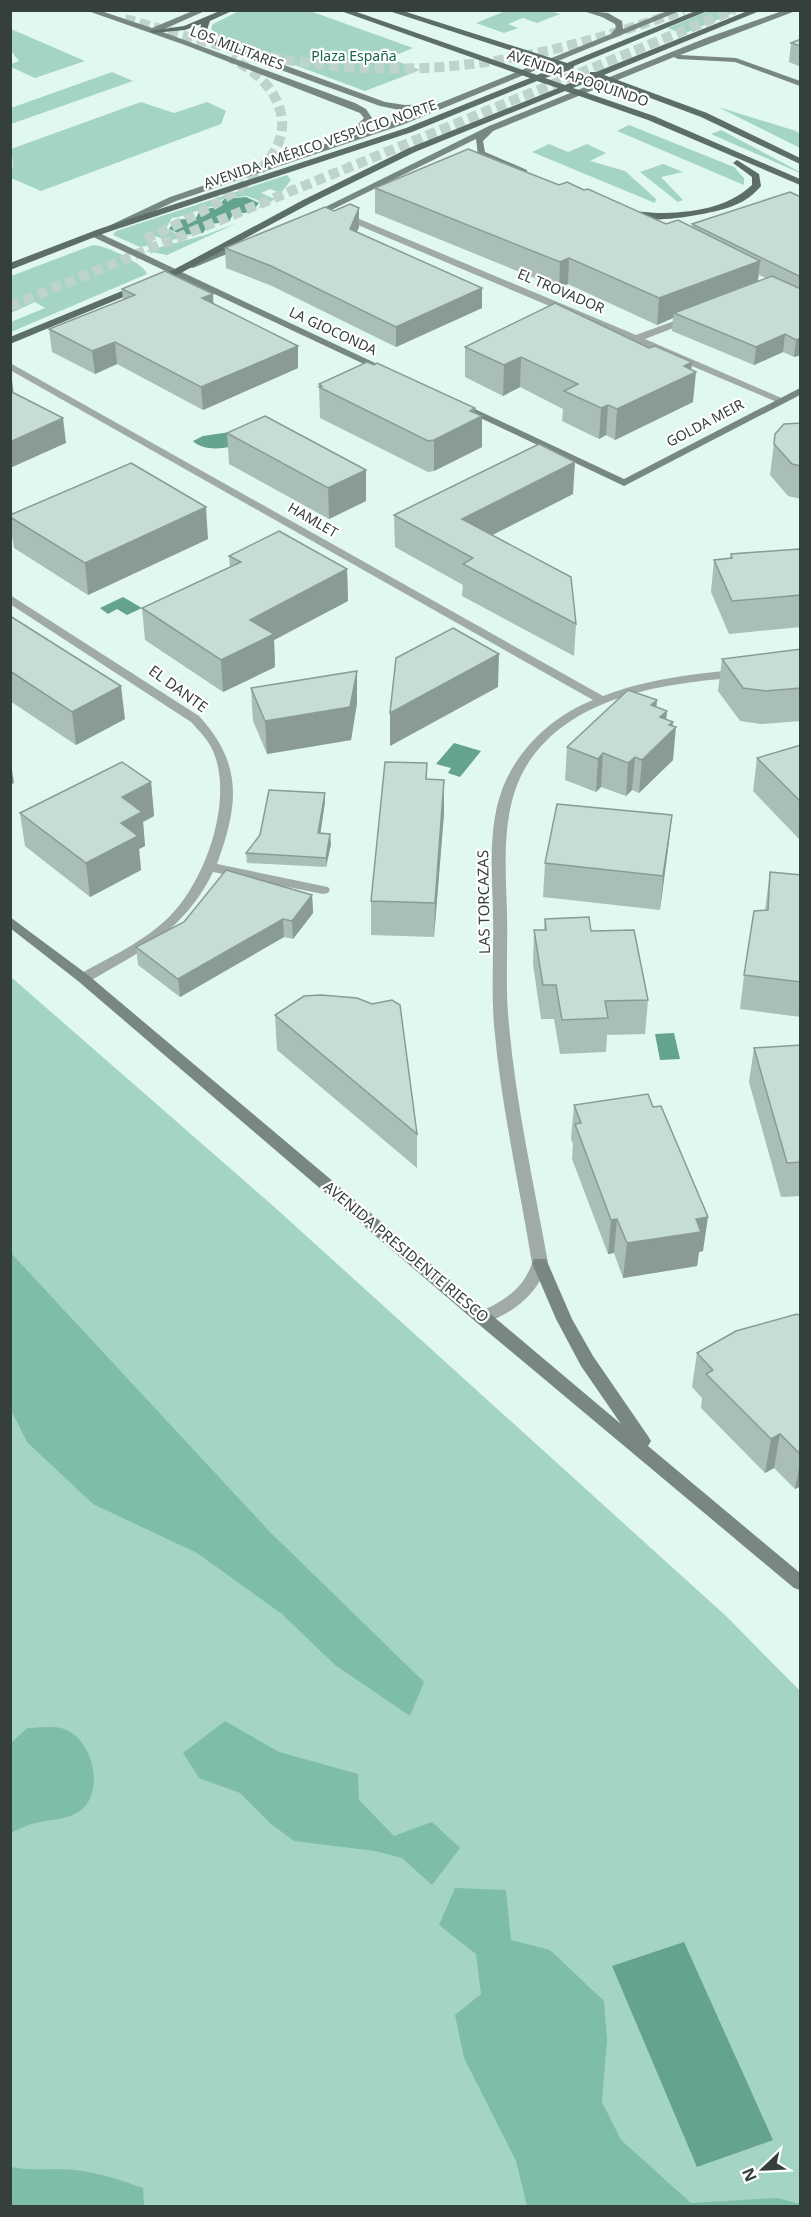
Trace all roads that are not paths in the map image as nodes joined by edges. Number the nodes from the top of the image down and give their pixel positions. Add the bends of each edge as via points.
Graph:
1 (89, 10) edge
2 (118, 10) edge
3 (203, 10) edge
4 (230, 10) edge
5 (342, 10) edge
6 (584, 10) edge
7 (678, 10) edge
8 (706, 10) edge
9 (758, 10) edge
10 (794, 10) edge
11 (393, 11) edge
12 (206, 21) junction
13 (166, 26) junction
14 (177, 30) junction
15 (153, 31) junction
16 (612, 38) junction
17 (213, 42) junction
18 (663, 59) junction
19 (801, 84) edge
20 (441, 105) junction
21 (367, 120) joint
22 (492, 128) junction
23 (704, 139) junction
24 (773, 147) junction
25 (801, 153) edge
26 (801, 161) edge
27 (242, 174) junction
28 (533, 176) edge
29 (801, 182) edge
30 (329, 209) junction
31 (618, 211) joint
32 (304, 220) edge
33 (655, 228) edge
34 (278, 230) edge
35 (98, 232) junction
36 (10, 267) edge
37 (176, 272) junction
38 (705, 312) edge
39 (638, 338) junction
40 (10, 341) edge
41 (10, 366) edge
42 (400, 377) edge
43 (801, 391) edge
44 (443, 397) edge
45 (781, 400) junction
46 (10, 598) edge
47 (759, 671) edge
48 (601, 700) junction
49 (209, 867) junction
50 (322, 890) dead end
51 (10, 921) edge
52 (83, 978) junction
53 (540, 1263) junction
54 (482, 1318) junction
55 (654, 1458) junction
56 (801, 1583) edge

1 - 15 main road, LOS MILITARES
2 - 13 main road, LOS MILITARES
3 - 13 main road
4 - 12 main road
5 - 23 main road, AVENIDA APOQUINDO
6 - 16 main road via 619,23 620,28
7 - 16 main road, AVENIDA AMÉRICO VESPUCIO NORTE
8 - 35 main road, AVENIDA AMÉRICO VESPUCIO NORTE via 369,145
9 - 37 main road via 388,161
10 - 18 main road
11 - 24 main road, AVENIDA APOQUINDO via 634,88
12 - 14 main road
12 - 17 main road via 202,30
13 - 14 main road, LOS MILITARES
13 - 15 main road
14 - 15 main road
14 - 17 main road, LOS MILITARES
15 - 21 main road, LOS MILITARES via 352,105 366,113
16 - 20 main road, AVENIDA AMÉRICO VESPUCIO NORTE
17 - 20 main road, LOS MILITARES via 383,104 405,108
18 - 19 main road via 704,56 736,60
18 - 22 main road
20 - 27 main road, AVENIDA AMÉRICO VESPUCIO NORTE via 370,133
21 - 27 main road, AVENIDA AMÉRICO VESPUCIO NORTE
22 - 28 main road via 479,141 481,153
22 - 30 main road
23 - 29 main road, AVENIDA APOQUINDO
23 - 31 main road via 756,176 757,186 725,204 686,215 650,216
24 - 25 main road
24 - 26 main road, AVENIDA APOQUINDO
27 - 35 main road, AVENIDA AMÉRICO VESPUCIO NORTE
30 - 32 main road
30 - 39 street, EL TROVADOR
31 - 33 street
34 - 37 main road
35 - 36 main road, AVENIDA AMÉRICO VESPUCIO NORTE
35 - 37 main road, LA GIOCONDA
37 - 40 main road
37 - 42 main road, LA GIOCONDA
38 - 39 street
39 - 45 street, EL TROVADOR
41 - 48 street, HAMLET
43 - 45 main road, GOLDA MEIR
44 - 45 main road, GOLDA MEIR via 624,483
46 - 49 street, EL DANTE via 183,709 213,741 220,754 225,782 222,820
47 - 48 street, LAS TORCAZAS via 674,680
48 - 53 street, LAS TORCAZAS via 555,728 522,761 508,793 500,836 502,1038
49 - 50 street
49 - 52 street, EL DANTE via 175,918 142,945
51 - 52 main road, AVENIDA PRESIDENTE RIESCO
52 - 54 main road, AVENIDA PRESIDENTE RIESCO
53 - 54 street via 534,1284 526,1292
53 - 55 main road via 586,1361
54 - 55 main road, AVENIDA PRESIDENTE RIESCO
55 - 56 main road, AVENIDA PRESIDENTE RIESCO

